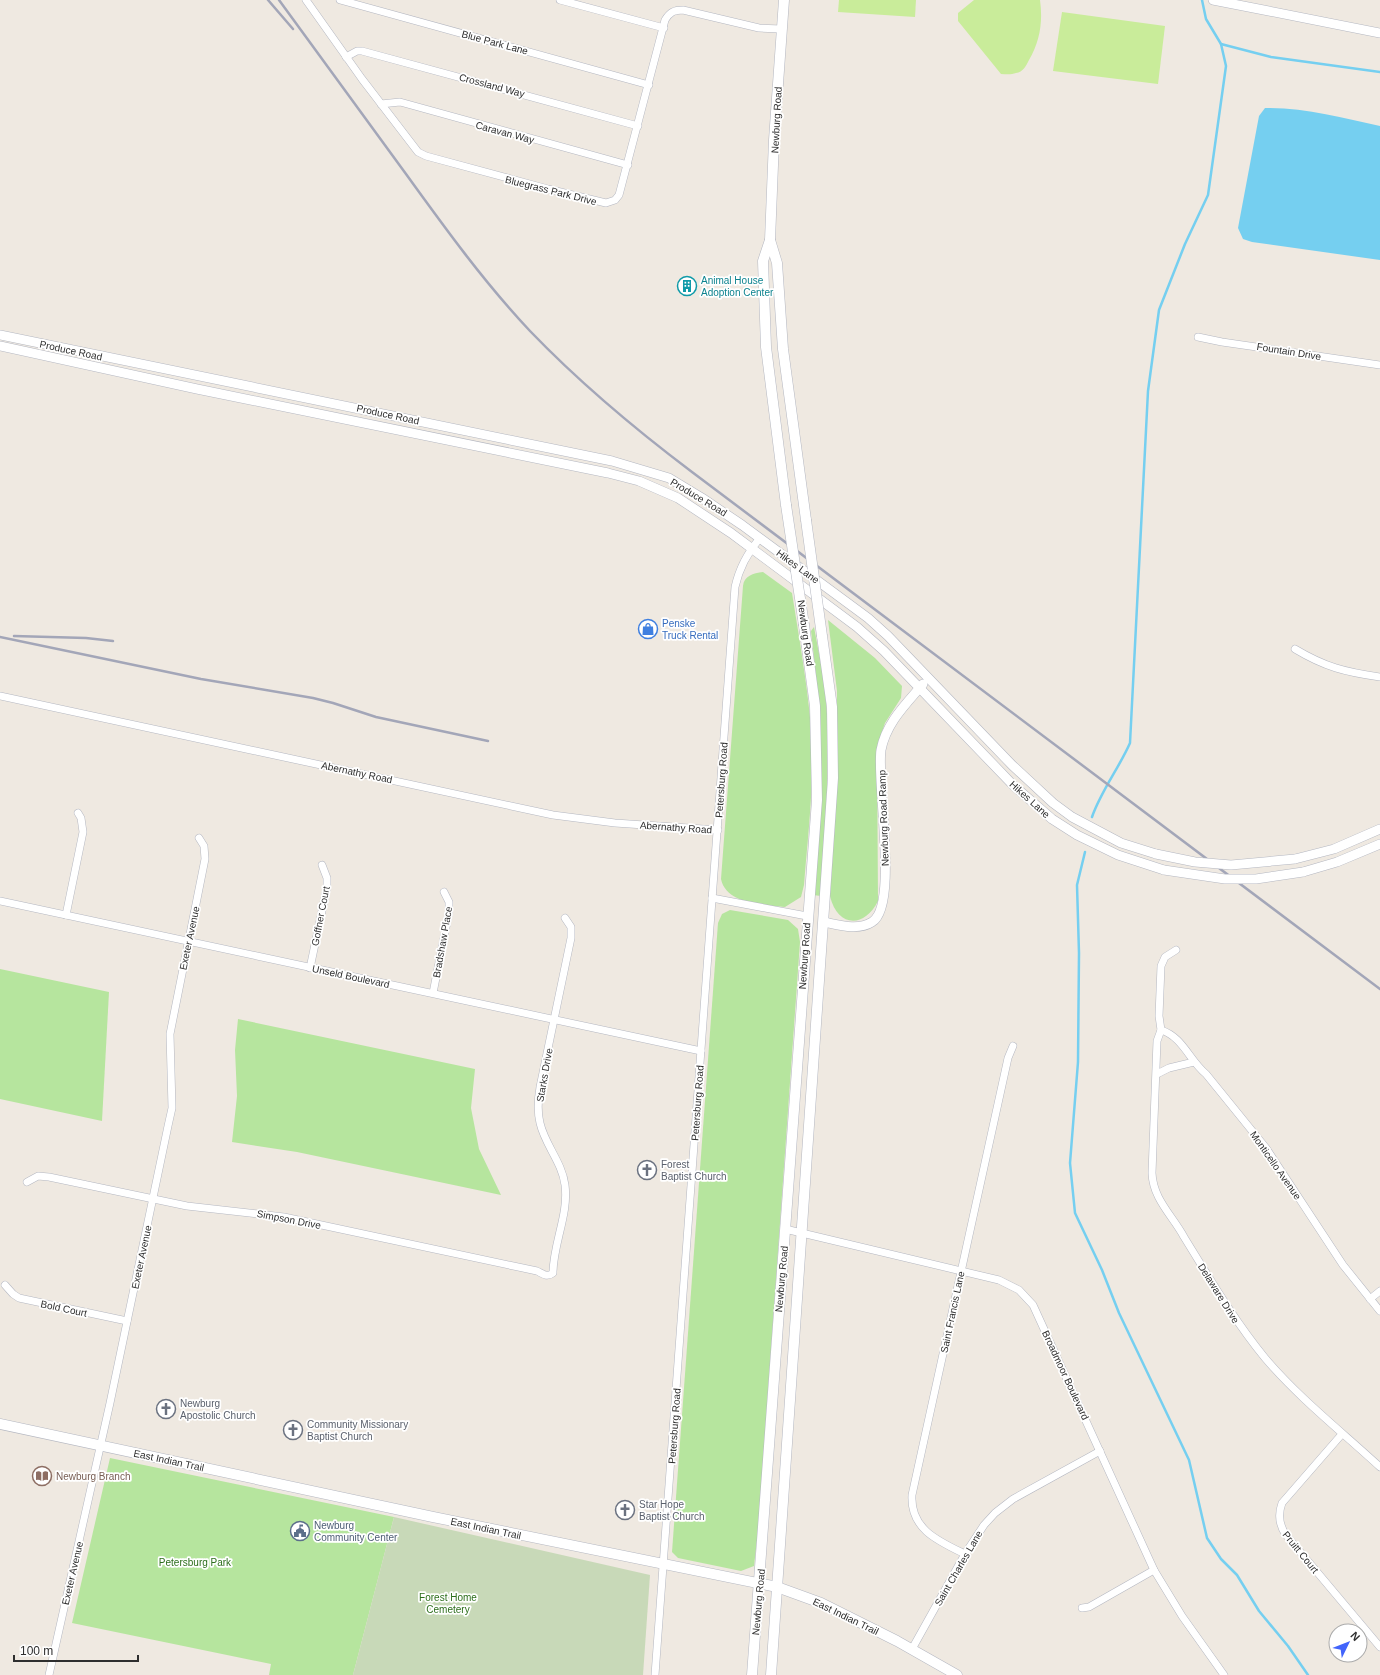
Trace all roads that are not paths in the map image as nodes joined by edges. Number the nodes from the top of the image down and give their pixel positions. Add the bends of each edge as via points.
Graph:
1 (306, 0) edge
2 (340, 0) edge
3 (560, 0) edge
4 (784, 0) edge
5 (1213, 0) edge
6 (664, 28) junction
7 (781, 29) junction
8 (1380, 33) edge
9 (346, 56) junction
10 (649, 85) junction
11 (381, 104) junction
12 (638, 126) junction
13 (628, 165) junction
14 (770, 240) junction
15 (0, 335) edge
16 (1198, 337) dead end
17 (0, 346) edge
18 (1380, 365) edge
19 (760, 538) junction
20 (751, 548) junction
21 (1295, 649) dead end
22 (930, 677) junction
23 (1380, 677) edge
24 (920, 688) junction
25 (0, 696) edge
26 (78, 813) dead end
27 (1380, 829) edge
28 (718, 830) junction
29 (198, 838) dead end
30 (1380, 844) edge
31 (322, 866) dead end
32 (444, 892) dead end
33 (712, 898) junction
34 (0, 901) edge
35 (66, 915) junction
36 (807, 916) junction
37 (566, 918) dead end
38 (824, 922) junction
39 (188, 942) junction
40 (1176, 950) dead end
41 (310, 968) junction
42 (432, 994) junction
43 (554, 1020) junction
44 (1161, 1030) junction
45 (1013, 1046) dead end
46 (701, 1051) junction
47 (1194, 1062) junction
48 (1157, 1074) junction
49 (27, 1182) dead end
50 (153, 1199) junction
51 (785, 1229) junction
52 (801, 1232) junction
53 (961, 1271) junction
54 (550, 1275) joint
55 (5, 1285) dead end
56 (1380, 1291) edge
57 (1370, 1299) junction
58 (1380, 1311) edge
59 (127, 1321) junction
60 (0, 1424) edge
61 (1342, 1434) junction
62 (100, 1445) junction
63 (1100, 1451) junction
64 (1380, 1466) edge
65 (965, 1554) junction
66 (664, 1565) junction
67 (1154, 1570) junction
68 (759, 1583) junction
69 (777, 1587) junction
70 (1082, 1608) dead end
71 (1380, 1647) edge
72 (912, 1649) junction
73 (49, 1675) edge
74 (656, 1675) edge
75 (752, 1675) edge
76 (771, 1675) edge
77 (957, 1675) edge
78 (1224, 1675) edge

1 - 9 street, Bluegrass Park Drive
2 - 10 street, Blue Park Lane
3 - 6 street
4 - 7 main road, Newburg Road
5 - 8 street
6 - 7 street, Bluegrass Park Drive via 668,15 677,10 759,28
6 - 10 street, Bluegrass Park Drive
7 - 14 main road, Newburg Road
9 - 11 street, Bluegrass Park Drive
9 - 12 street, Crossland Way via 362,51
10 - 12 street, Bluegrass Park Drive
11 - 13 street, Caravan Way via 400,102
11 - 13 street, Bluegrass Park Drive via 421,154 548,190 604,203 612,202 619,195
12 - 13 street, Bluegrass Park Drive
14 - 36 main road, Newburg Road, bridge via 763,261 766,347 815,706 817,800
14 - 38 main road, Newburg Road, bridge via 777,263 783,349 832,707 833,778
15 - 19 street, Produce Road via 612,460 669,478
16 - 18 street, Fountain Drive
17 - 20 street, Produce Road via 639,481 690,505
19 - 20 street, Petersburg Road
19 - 22 street, Hikes Lane via 868,618
20 - 24 street, Hikes Lane via 857,627
20 - 28 street, Petersburg Road via 737,576 735,587
21 - 23 street via 1335,668
22 - 24 street, Newburg Road Ramp
22 - 27 street, Hikes Lane, bridge via 1012,765 1053,803 1072,817 1121,843 1194,862 1231,865 1295,859 1334,849
24 - 30 street, Hikes Lane, bridge via 1013,785 1052,819 1077,835 1118,855 1164,870 1226,879 1256,879 1303,872 1337,862
24 - 38 street, Newburg Road Ramp via 890,724 881,751 885,882 879,914 873,922 863,926
25 - 28 street, Abernathy Road via 553,815 615,823
26 - 35 street via 84,832
28 - 33 street, Petersburg Road
29 - 39 street, Exeter Avenue via 204,846 205,860
31 - 41 street, Goffner Court via 327,886
32 - 42 street, Bradshaw Place via 449,902 449,912
33 - 36 street
33 - 46 street, Petersburg Road
34 - 35 street, Unseld Boulevard
35 - 39 street, Unseld Boulevard
36 - 51 main road, Newburg Road
37 - 43 street, Starks Drive via 571,928 571,938
38 - 52 main road, Newburg Road
39 - 41 street, Unseld Boulevard
39 - 50 street, Exeter Avenue via 170,1034 172,1108
40 - 44 street, Delaware Drive via 1165,957 1161,966
41 - 42 street, Unseld Boulevard
42 - 43 street, Unseld Boulevard
43 - 46 street, Unseld Boulevard
43 - 54 street, Starks Drive via 538,1104 542,1130 560,1167 565,1188 553,1273
44 - 47 street, Monticello Avenue via 1172,1034
44 - 48 street, Delaware Drive via 1157,1042
45 - 53 street, Saint Francis Lane via 1008,1058
46 - 66 street, Petersburg Road
47 - 48 street via 1169,1068
47 - 57 street, Monticello Avenue via 1266,1148 1343,1265
48 - 61 street, Delaware Drive via 1152,1173 1158,1198 1240,1327 1300,1395
49 - 50 street, Simpson Drive via 38,1176 49,1177
50 - 54 street, Simpson Drive via 187,1206 284,1218
50 - 59 street, Exeter Avenue
51 - 52 street, Broadmoor Boulevard
51 - 68 main road, Newburg Road
52 - 53 street, Broadmoor Boulevard
52 - 69 main road, Newburg Road
53 - 63 street, Broadmoor Boulevard via 999,1280 1027,1296 1037,1312
53 - 65 street, Saint Francis Lane via 912,1502 914,1514 924,1530
55 - 59 street, Bold Court via 19,1298
56 - 57 street
57 - 58 street, Monticello Avenue
59 - 62 street, Exeter Avenue
60 - 62 main road, East Indian Trail
61 - 64 street, Delaware Drive
61 - 71 street, Pruitt Court via 1282,1503 1280,1524 1286,1535
62 - 66 main road, East Indian Trail
62 - 73 street, Exeter Avenue
63 - 65 street, Saint Charles Lane via 1004,1505 984,1525
63 - 67 street, Broadmoor Boulevard
65 - 72 street, Saint Charles Lane
66 - 68 main road, East Indian Trail
66 - 74 street, Petersburg Road
67 - 70 street via 1089,1607
67 - 78 street, Broadmoor Boulevard via 1182,1616
68 - 69 main road, East Indian Trail
68 - 75 main road, Newburg Road
69 - 72 main road, East Indian Trail via 821,1602
69 - 76 main road, Newburg Road
72 - 77 main road, East Indian Trail

